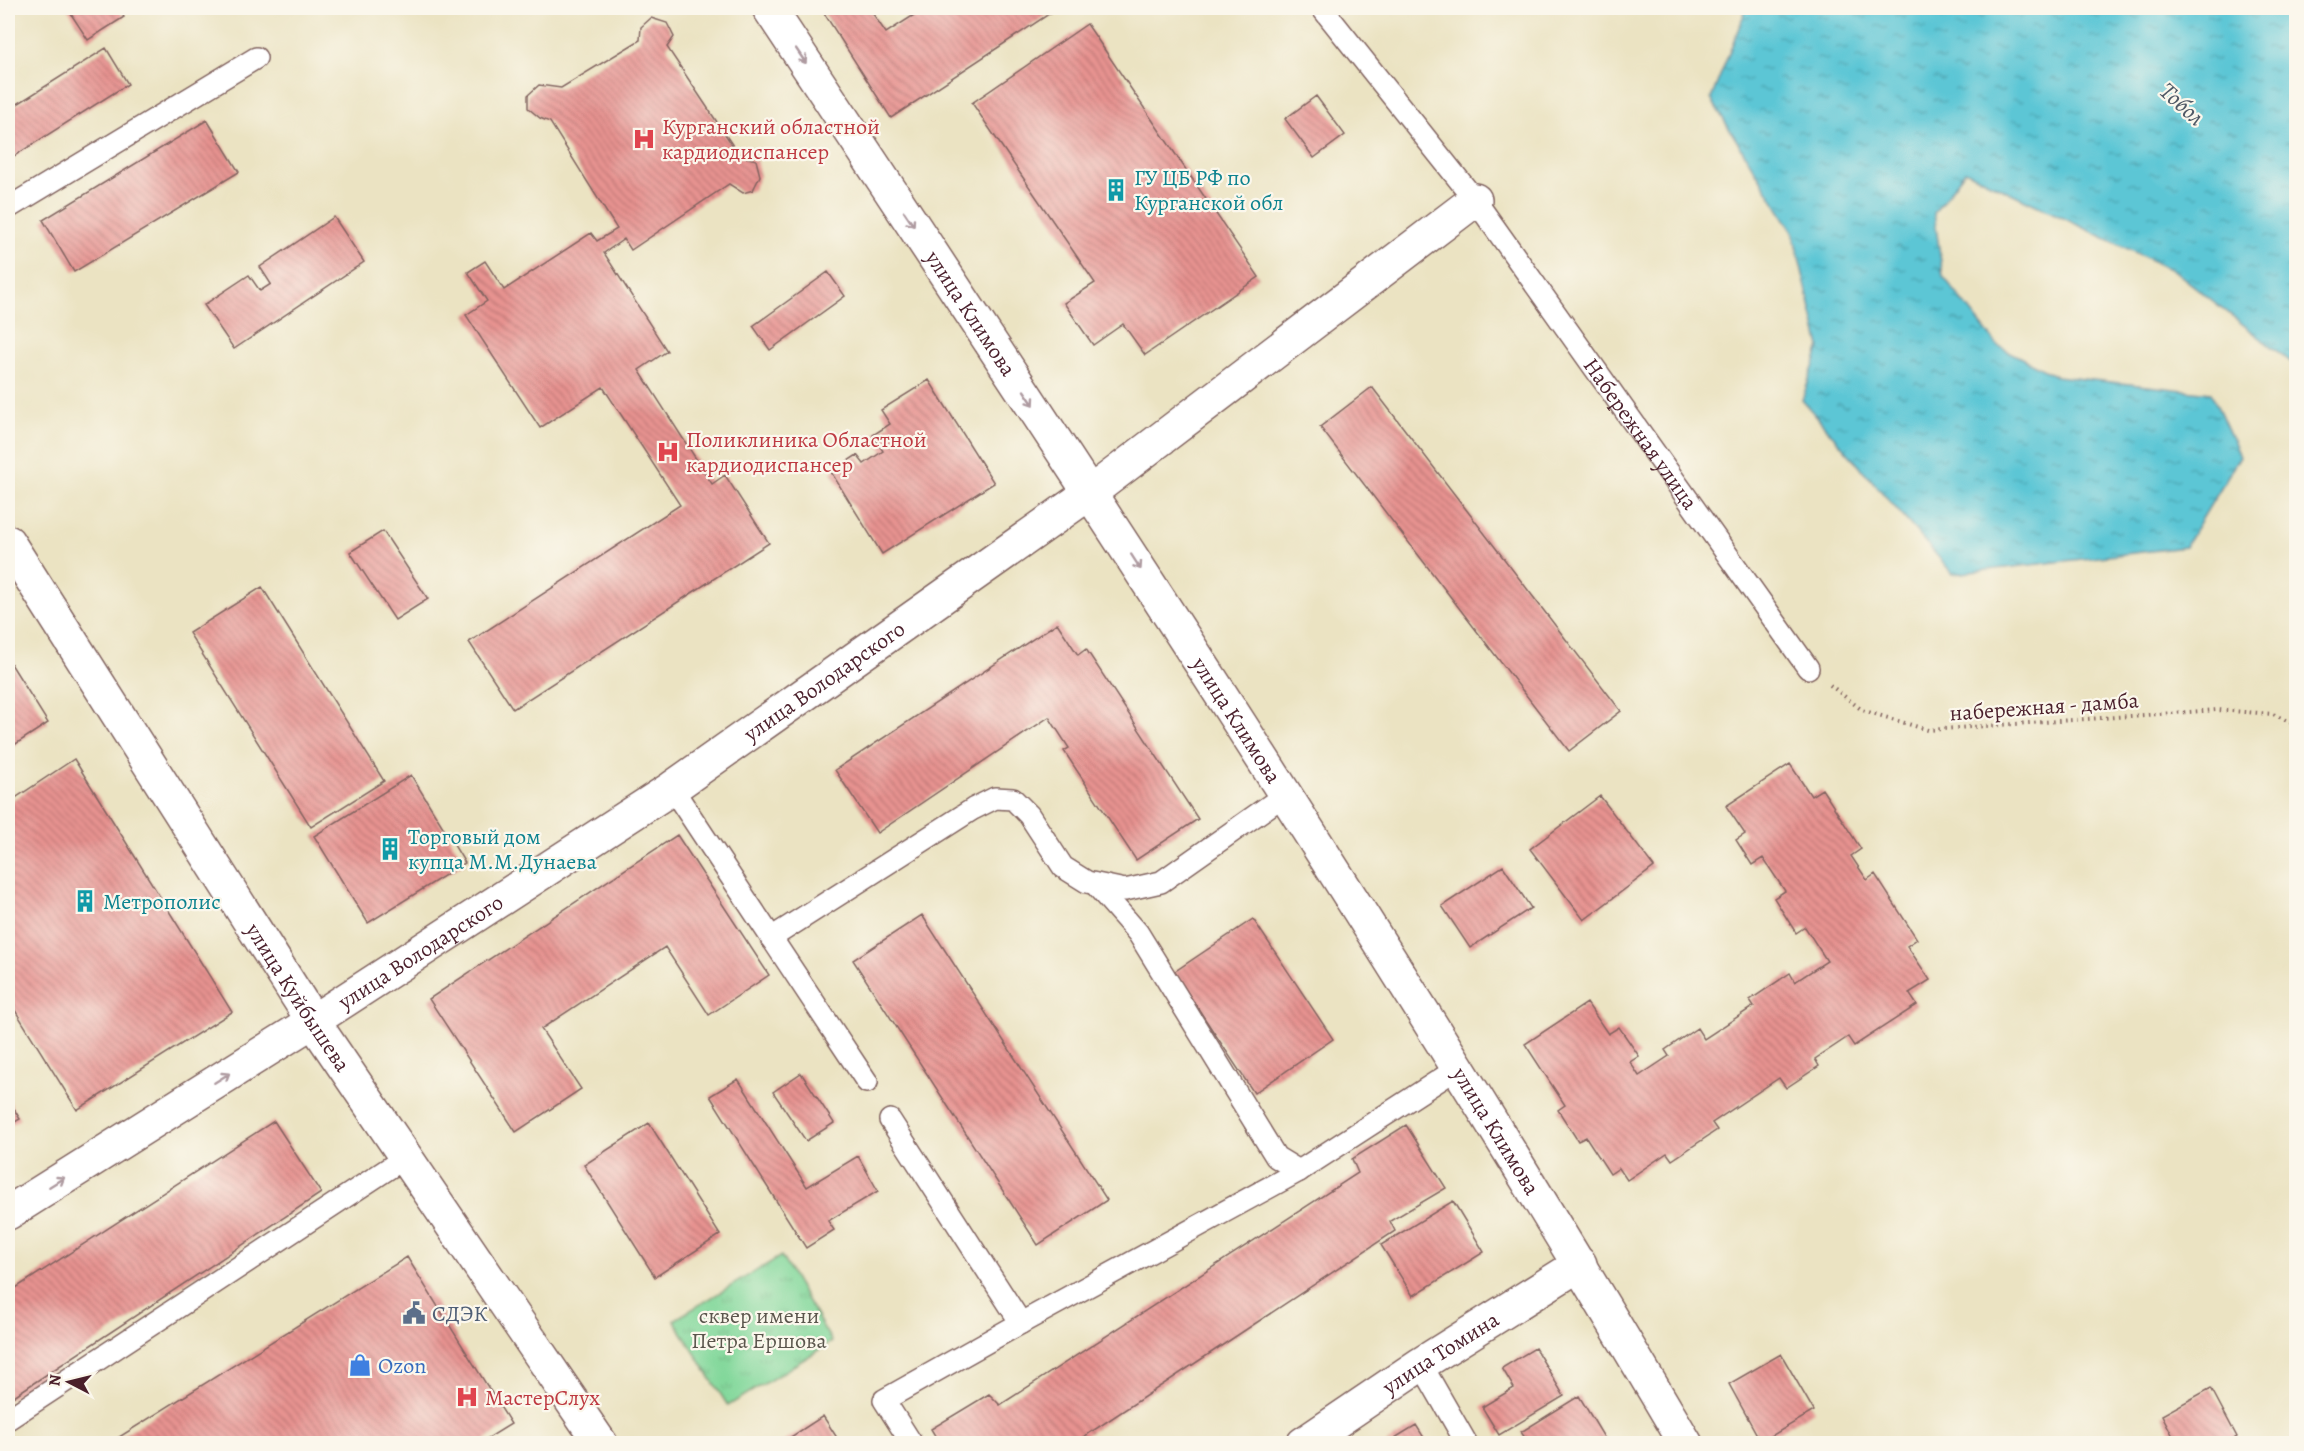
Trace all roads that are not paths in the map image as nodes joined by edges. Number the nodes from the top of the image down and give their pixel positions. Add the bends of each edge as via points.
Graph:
1 (769, 8) edge
2 (1322, 8) edge
3 (256, 58) dead end
4 (1475, 200) junction
5 (8, 208) edge
6 (1091, 492) junction
7 (8, 542) edge
8 (1808, 668) road end
9 (672, 788) junction
10 (1286, 794) junction
11 (1095, 884) junction
12 (771, 938) junction
13 (313, 1021) junction
14 (1458, 1068) junction
15 (867, 1082) dead end
16 (890, 1120) dead end
17 (406, 1157) junction
18 (1299, 1171) junction
19 (8, 1213) edge
20 (1580, 1264) junction
21 (1021, 1323) junction
22 (1421, 1364) junction
23 (8, 1419) edge
24 (601, 1443) edge
25 (912, 1443) edge
26 (1303, 1443) edge
27 (1467, 1443) edge
28 (1686, 1443) edge

1 -> 6 street, улица Климова
2 - 4 lane, Набережная улица
3 - 5 lane
4 - 6 street
4 - 8 lane, Набережная улица
6 - 9 street, улица Володарского
6 -> 10 street, улица Климова
7 - 13 street, улица Куйбышева
9 - 12 lane
9 - 13 street, улица Володарского
10 - 11 lane via 1161,882 1125,890
10 - 14 street, улица Климова
11 - 12 lane via 1064,867 1029,815 1012,799 995,798
11 - 18 lane via 1138,933 1276,1157
12 - 15 lane
13 - 17 street, улица Куйбышева
19 -> 13 street, улица Володарского
14 - 18 lane
14 - 20 street, улица Климова
16 - 21 lane
17 - 23 lane
17 - 24 street, улица Куйбышева
18 - 21 lane
20 - 22 street, улица Томина
20 - 28 street, улица Климова
21 - 25 lane via 884,1400
22 - 26 street, улица Томина
22 - 27 lane

